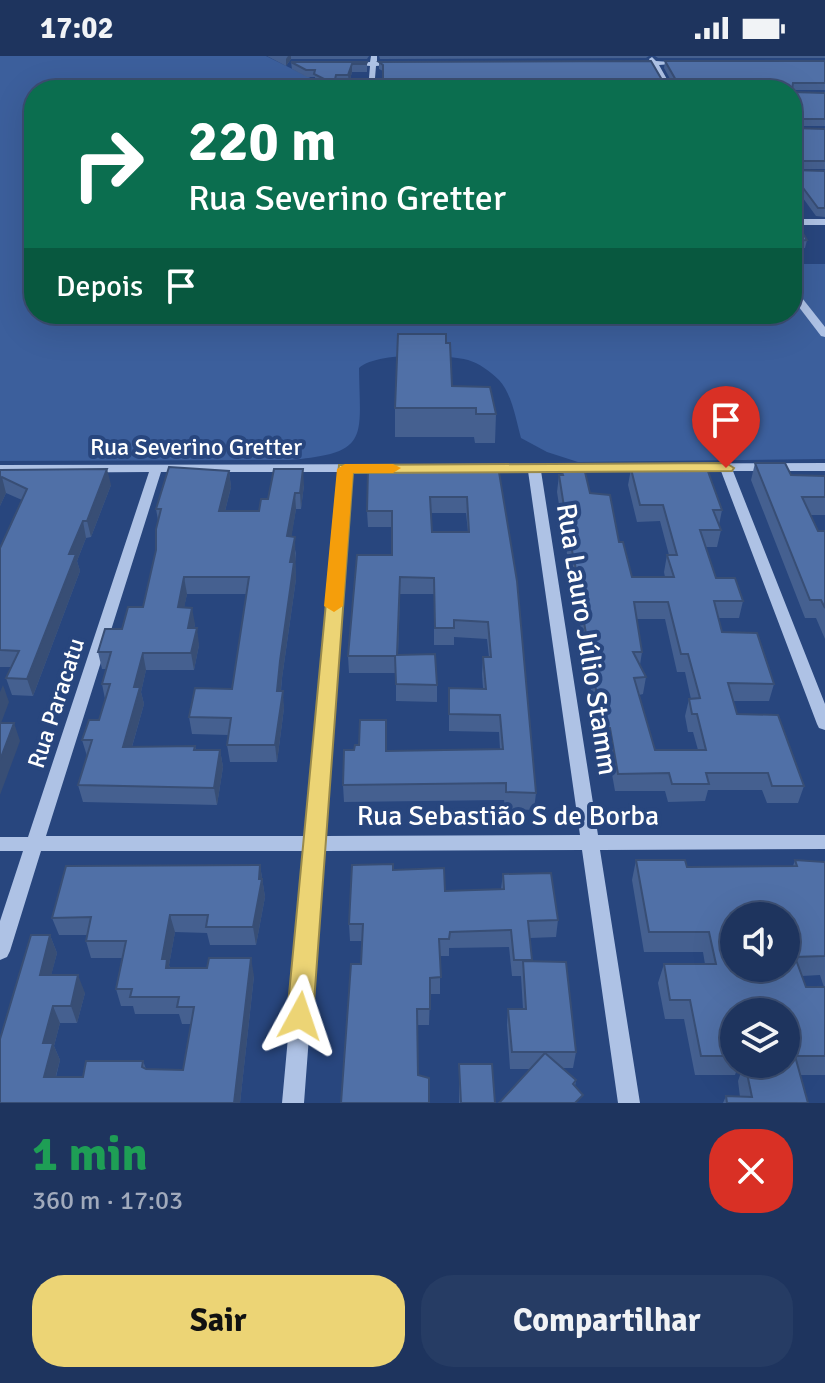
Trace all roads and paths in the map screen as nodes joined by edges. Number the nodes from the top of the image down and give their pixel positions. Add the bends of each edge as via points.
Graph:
1 (374, 60) edge
2 (652, 60) edge
3 (623, 63) edge
4 (685, 63) edge
5 (346, 64) edge
6 (404, 64) edge
7 (372, 80) edge
8 (664, 80) edge
9 (802, 222) edge
10 (825, 222) edge
11 (802, 304) edge
12 (825, 334) edge
13 (825, 467) edge
14 (534, 468) junction
15 (726, 468) junction
16 (0, 469) edge
17 (156, 469) junction
18 (345, 469) junction
19 (825, 724) edge
20 (825, 842) edge
21 (314, 843) junction
22 (590, 843) junction
23 (0, 844) edge
24 (36, 844) junction
25 (0, 951) edge
26 (293, 1103) edge
27 (629, 1103) edge

1 - 5 street
1 - 6 street
1 - 7 street
2 - 3 street
2 - 4 street
2 - 8 street
9 - 10 street
11 - 12 street
13 - 15 street, Rua Severino Gretter
14 - 15 street, Rua Severino Gretter
14 - 18 street, Rua Severino Gretter
14 - 22 street, Rua Lauro Júlio Stamm
15 - 19 street
16 - 17 street, Rua Severino Gretter
17 - 18 street, Rua Severino Gretter
17 - 24 street, Rua Paracatu
18 - 21 street
20 - 22 street, Rua Sebastião S de Borba
21 - 22 street, Rua Sebastião S de Borba
21 - 24 street, Rua Sebastião S de Borba
21 - 26 street
22 - 27 street, Rua Lauro Júlio Stamm
23 - 24 street, Rua Sebastião S de Borba
24 - 25 street, Rua Paracatu

